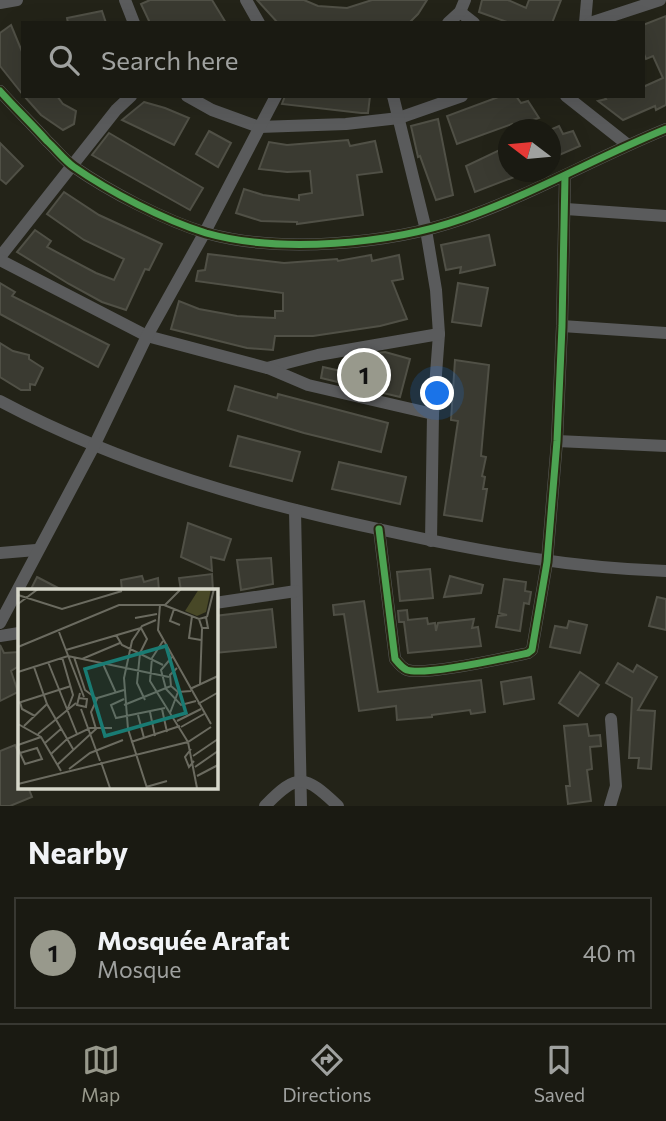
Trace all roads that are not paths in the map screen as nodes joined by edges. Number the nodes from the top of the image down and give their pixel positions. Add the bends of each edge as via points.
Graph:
1 (17, 0) edge
2 (125, 0) edge
3 (246, 0) edge
4 (587, 0) edge
5 (660, 0) edge
6 (0, 3) edge
7 (463, 6) edge
8 (133, 21) edge
9 (258, 21) edge
10 (450, 21) edge
11 (473, 21) edge
12 (585, 21) edge
13 (596, 21) edge
14 (0, 91) edge
15 (129, 98) edge
16 (191, 98) edge
17 (275, 98) edge
18 (394, 98) edge
19 (456, 98) edge
20 (569, 98) edge
21 (399, 118) junction
22 (259, 127) junction
23 (666, 130) edge
24 (628, 145) junction
25 (72, 166) junction
26 (565, 176) junction
27 (566, 209) junction
28 (666, 216) edge
29 (426, 230) junction
30 (205, 232) junction
31 (0, 258) edge
32 (562, 326) junction
33 (666, 333) edge
34 (439, 334) junction
35 (147, 336) junction
36 (268, 368) junction
37 (0, 401) edge
38 (433, 414) junction
39 (557, 441) junction
40 (94, 446) junction
41 (666, 446) edge
42 (295, 510) junction
43 (379, 529) junction
44 (431, 541) junction
45 (36, 550) junction
46 (0, 553) edge
47 (547, 562) junction
48 (666, 571) edge
49 (296, 591) junction
50 (217, 603) edge
51 (0, 623) edge
52 (18, 633) edge
53 (0, 636) edge
54 (611, 719) dead end
55 (301, 781) junction
56 (265, 806) edge
57 (301, 806) edge
58 (338, 806) edge
59 (610, 806) edge

1 - 6 street
2 - 8 street
3 - 9 street
4 - 12 street
5 - 13 street
7 - 10 street
7 - 11 street
14 - 25 street
15 - 25 street
16 - 22 street
17 - 22 street
18 - 21 street
19 - 21 street
20 - 24 street
21 - 22 street
21 - 29 street
22 - 30 street
23 - 24 street
24 - 26 street
25 - 30 street via 135,204
25 - 31 street
26 - 27 street
26 - 29 street
27 - 28 street
27 - 32 street
29 - 30 street via 351,241 279,243
29 - 34 street
30 - 35 street
31 - 35 street
32 - 33 street
32 - 39 street
34 - 36 street
34 - 38 street
35 - 36 street
35 - 40 street
36 - 38 street via 308,385
37 - 40 street
38 - 44 street
39 - 41 street
39 - 47 street
40 - 42 street
40 - 45 street
42 - 43 street
42 - 49 street
43 - 44 street
43 - 47 street via 395,659 405,670 477,664 533,650
44 - 47 street
45 - 46 street
45 - 51 street
47 - 48 street
49 - 50 street
49 - 55 street
52 - 53 street
54 - 59 street via 616,786
55 - 56 street via 289,785
55 - 57 street
55 - 58 street via 318,787

